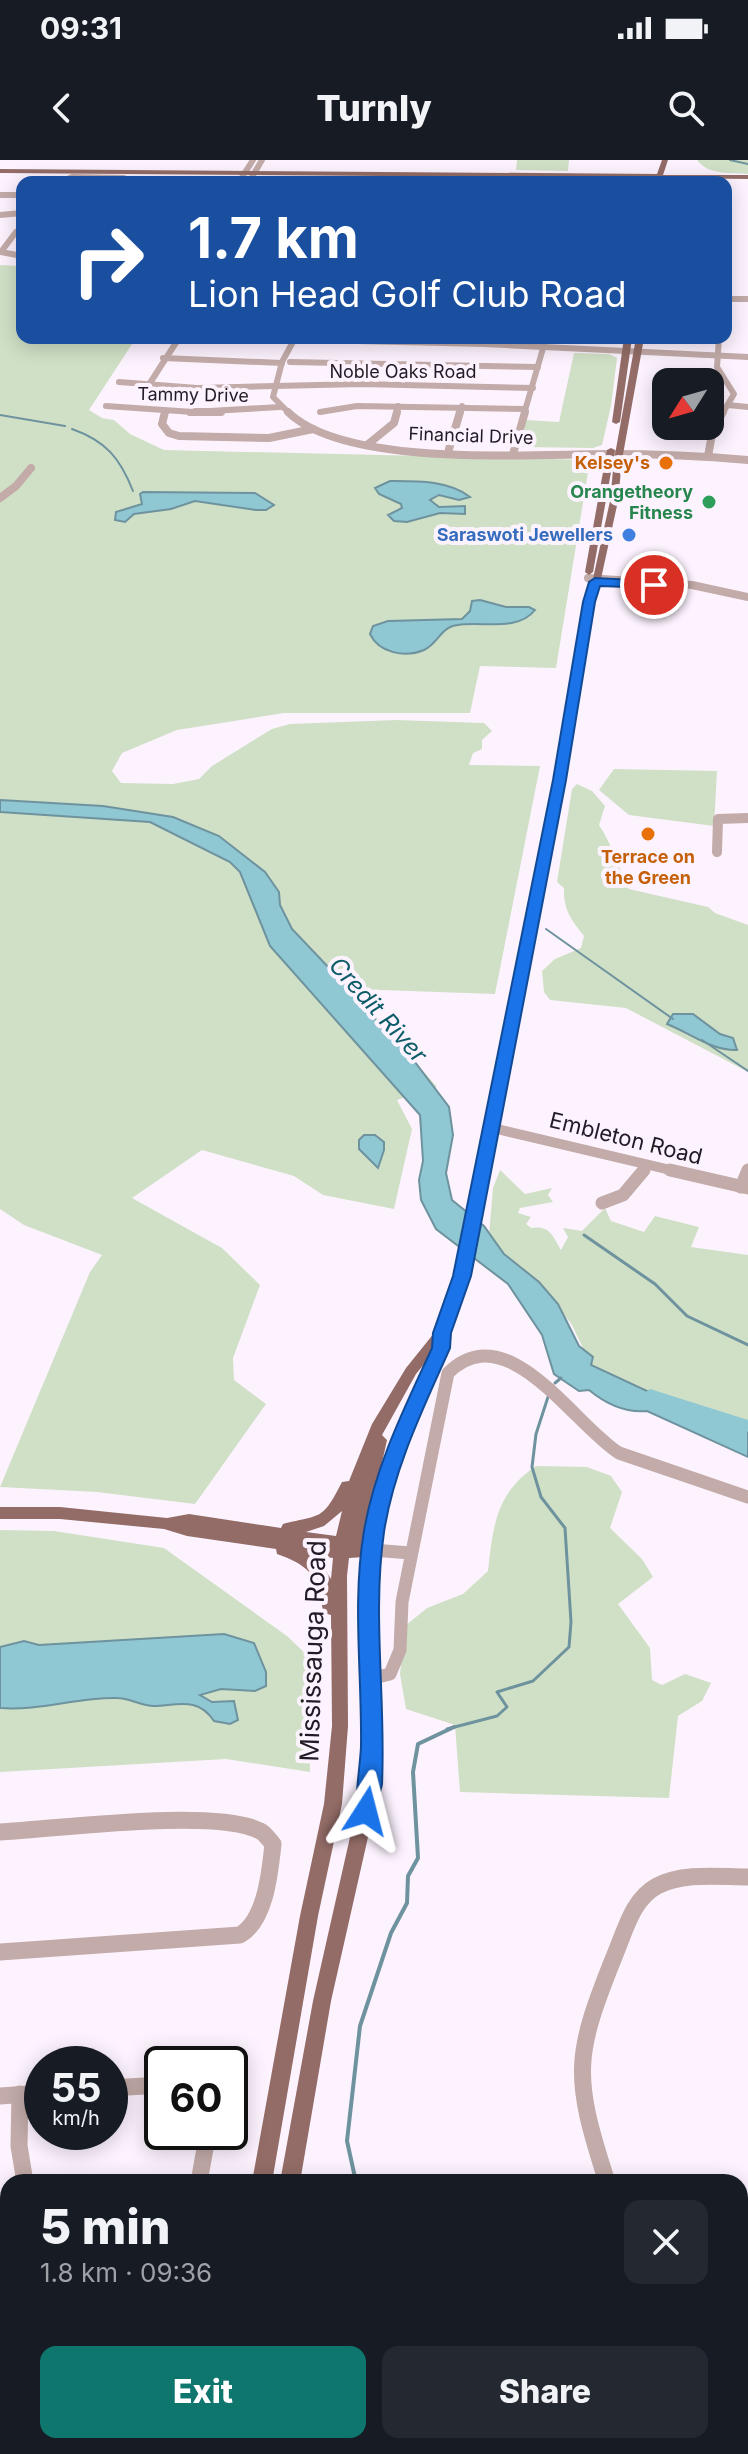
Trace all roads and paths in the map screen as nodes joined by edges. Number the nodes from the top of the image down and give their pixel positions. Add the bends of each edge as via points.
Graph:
1 (253, 160) edge
2 (262, 160) edge
3 (63, 169) junction
4 (0, 170) edge
5 (53, 171) junction
6 (245, 172) junction
7 (255, 172) junction
8 (243, 176) edge
9 (253, 176) edge
10 (485, 176) edge
11 (634, 176) edge
12 (673, 176) edge
13 (697, 176) junction
14 (748, 176) edge
15 (8, 189) dead end
16 (0, 194) edge
17 (16, 232) dead end
18 (0, 239) edge
19 (9, 239) junction
20 (16, 239) edge
21 (16, 255) edge
22 (174, 344) edge
23 (296, 344) edge
24 (515, 344) edge
25 (545, 344) edge
26 (627, 344) edge
27 (639, 344) edge
28 (719, 344) edge
29 (544, 347) junction
30 (626, 352) junction
31 (637, 352) junction
32 (718, 356) junction
33 (748, 357) edge
34 (163, 358) junction
35 (286, 362) junction
36 (538, 367) junction
37 (119, 382) dead end
38 (148, 386) junction
39 (277, 387) junction
40 (533, 388) junction
41 (728, 405) junction
42 (106, 406) dead end
43 (398, 406) junction
44 (462, 406) junction
45 (280, 407) junction
46 (748, 407) edge
47 (525, 409) junction
48 (165, 412) junction
49 (320, 412) dead end
50 (313, 429) junction
51 (369, 444) junction
52 (449, 449) junction
53 (514, 452) junction
54 (615, 453) junction
55 (708, 455) junction
56 (748, 458) edge
57 (31, 468) dead end
58 (0, 498) edge
59 (592, 580) junction
60 (748, 597) edge
61 (748, 818) edge
62 (717, 852) dead end
63 (493, 1128) junction
64 (647, 1165) junction
65 (748, 1170) edge
66 (744, 1187) edge
67 (602, 1203) dead end
68 (442, 1333) junction
69 (379, 1424) junction
70 (371, 1442) junction
71 (748, 1497) edge
72 (0, 1513) edge
73 (164, 1523) junction
74 (223, 1525) junction
75 (246, 1539) junction
76 (343, 1548) junction
77 (373, 1550) junction
78 (410, 1553) junction
79 (339, 1637) junction
80 (380, 1676) junction
81 (0, 1832) edge
82 (748, 1877) edge
83 (0, 1952) edge
84 (20, 2094) junction
85 (24, 2094) edge
86 (0, 2096) edge
87 (205, 2150) edge
88 (24, 2174) edge
89 (200, 2174) edge
90 (263, 2174) edge
91 (291, 2174) edge
92 (605, 2174) edge

1 - 6 street
2 - 7 street
3 - 4 main road
3 - 5 main road
3 - 6 main road
4 - 5 main road
5 - 6 main road
6 - 7 main road
6 - 8 street
7 - 9 street
7 - 10 main road
7 - 11 main road
12 - 13 main road
12 - 13 main road
13 - 14 main road
15 - 16 street
17 - 19 street
18 - 19 street
19 - 20 street
19 - 21 street via 1,252
22 - 34 street
23 - 35 street
24 - 29 street
25 - 29 street
26 - 30 main road, Mississauga Road
27 - 31 main road, Mississauga Road
28 - 32 street
29 - 30 street
29 - 36 street
30 - 31 street
30 - 54 main road, Mississauga Road
31 - 32 street
31 - 54 main road, Mississauga Road
32 - 33 street
32 - 41 street via 717,367 734,392
34 - 35 street
34 - 38 street
35 - 36 street
35 - 39 street
36 - 40 street
37 - 38 street, Noble Oaks Road
38 - 39 street, Noble Oaks Road
39 - 40 street, Noble Oaks Road
39 - 45 street via 273,397
39 - 51 street, Financial Drive via 284,404 306,421
40 - 47 street
41 - 46 street
41 - 55 street via 713,429
42 - 48 street, Tammy Drive
43 - 44 street
43 - 49 street
43 - 51 street via 394,423
44 - 47 street
44 - 52 street
45 - 48 street, Tammy Drive via 236,413
45 - 50 street, Financial Drive
47 - 53 street
48 - 50 street via 162,424 179,436 269,438
50 - 51 street, Financial Drive
51 - 52 street, Financial Drive
51 - 53 street, Financial Drive via 416,452
52 - 53 street, Financial Drive
53 - 54 street, Financial Drive
54 - 55 street, Financial Drive
54 - 59 main road, Mississauga Road via 614,501
55 - 56 street, Financial Drive
57 - 58 street
59 - 60 street
59 - 63 main road, Mississauga Road via 585,596 589,602 559,780
61 - 62 street via 718,819
63 - 64 street, Embleton Road
63 - 68 main road, Mississauga Road via 462,1276
64 - 66 street, Embleton Road
64 - 67 street via 626,1194 614,1203
65 - 66 street
68 - 69 main road, Mississauga Road
68 - 77 main road, Mississauga Road via 441,1348 394,1455
69 - 70 main road, Mississauga Road
69 - 77 main road via 381,1438 357,1533
70 - 74 main road via 358,1451 341,1503 322,1521 291,1529
70 - 76 main road, Mississauga Road
71 - 78 street via 617,1452 517,1363 475,1357 448,1373
72 - 73 main road
73 - 74 main road
73 - 75 main road
74 - 76 main road
75 - 76 main road
75 - 79 main road via 312,1564 329,1589 330,1631
76 - 77 main road
76 - 79 main road, Mississauga Road
77 - 78 street
77 - 80 main road, Mississauga Road via 369,1590
78 - 80 street via 398,1657
79 - 90 main road, Mississauga Road via 340,1726 333,1804
80 - 91 main road, Mississauga Road via 371,1784 322,2001
81 - 83 street via 208,1820 262,1831 273,1844 256,1916 242,1935
82 - 92 street via 680,1878 648,1892 635,1909 592,2011 581,2052 588,2120
84 - 85 street
84 - 86 street
84 - 88 street
87 - 89 street

